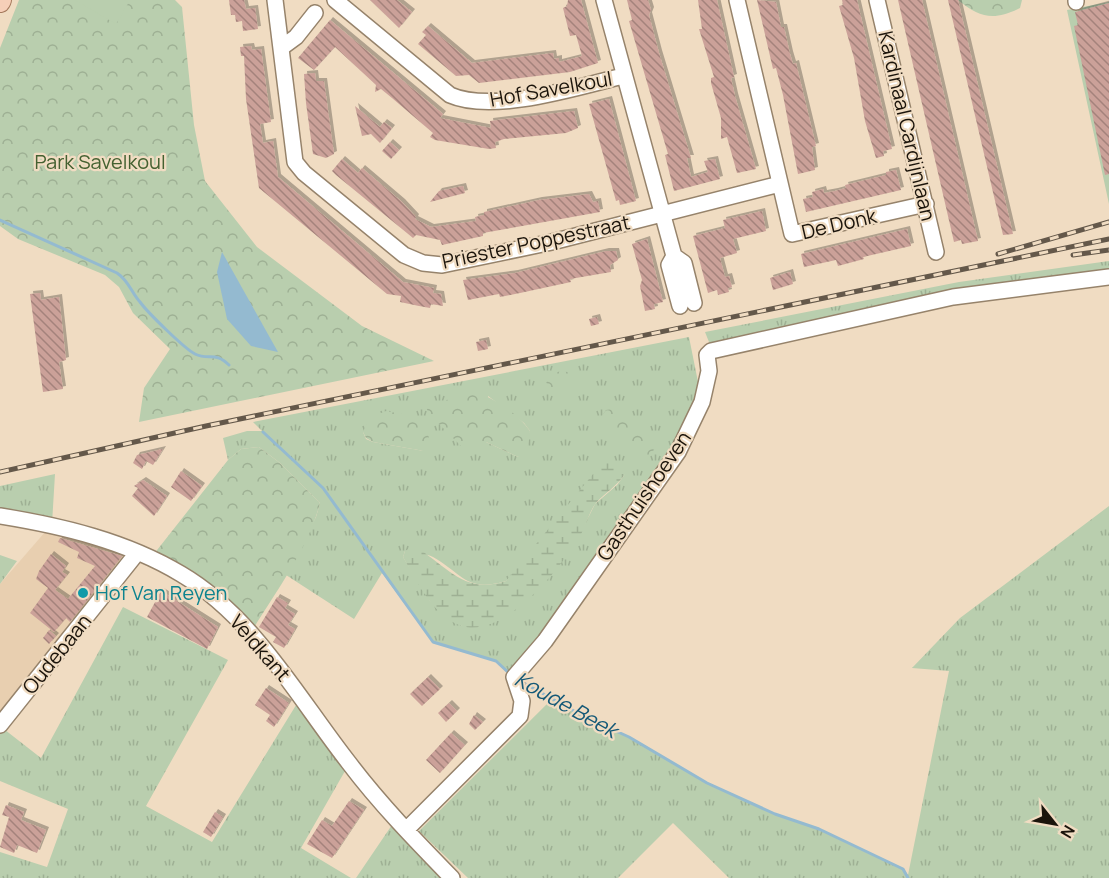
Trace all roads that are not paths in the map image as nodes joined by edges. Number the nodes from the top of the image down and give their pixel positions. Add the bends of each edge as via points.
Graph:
1 (275, 0) edge
2 (335, 0) edge
3 (604, 0) edge
4 (737, 0) edge
5 (877, 0) edge
6 (315, 14) dead end
7 (281, 48) junction
8 (623, 76) junction
9 (781, 189) junction
10 (926, 204) junction
11 (662, 215) junction
12 (936, 252) dead end
13 (1109, 277) edge
14 (687, 304) dead end
15 (0, 516) edge
16 (137, 553) junction
17 (0, 725) edge
18 (406, 830) junction
19 (452, 878) edge

1 - 7 street, Priester Poppestraat
2 - 8 street, Hof Savelkoul via 450,95 462,100 477,103 533,97
3 - 8 street
4 - 9 street
5 - 10 street, Kardinaal Cardijnlaan
6 - 7 street
7 - 11 street, Priester Poppestraat via 295,162 404,255 423,263 453,262
8 - 11 street
9 - 10 street, De Donk via 792,234
9 - 11 street, Priester Poppestraat
10 - 12 street, Kardinaal Cardijnlaan
11 - 14 street via 674,256 669,265
13 - 18 street, Gasthuishoeven via 953,297 711,351 707,355 709,371 702,402 678,452 544,641 514,677 522,701 520,716
15 - 16 street, Veldkant via 52,524
16 - 17 street, Oudebaan
16 - 18 street, Veldkant via 181,574 234,616 296,690 349,764
18 - 19 street, Veldkant

